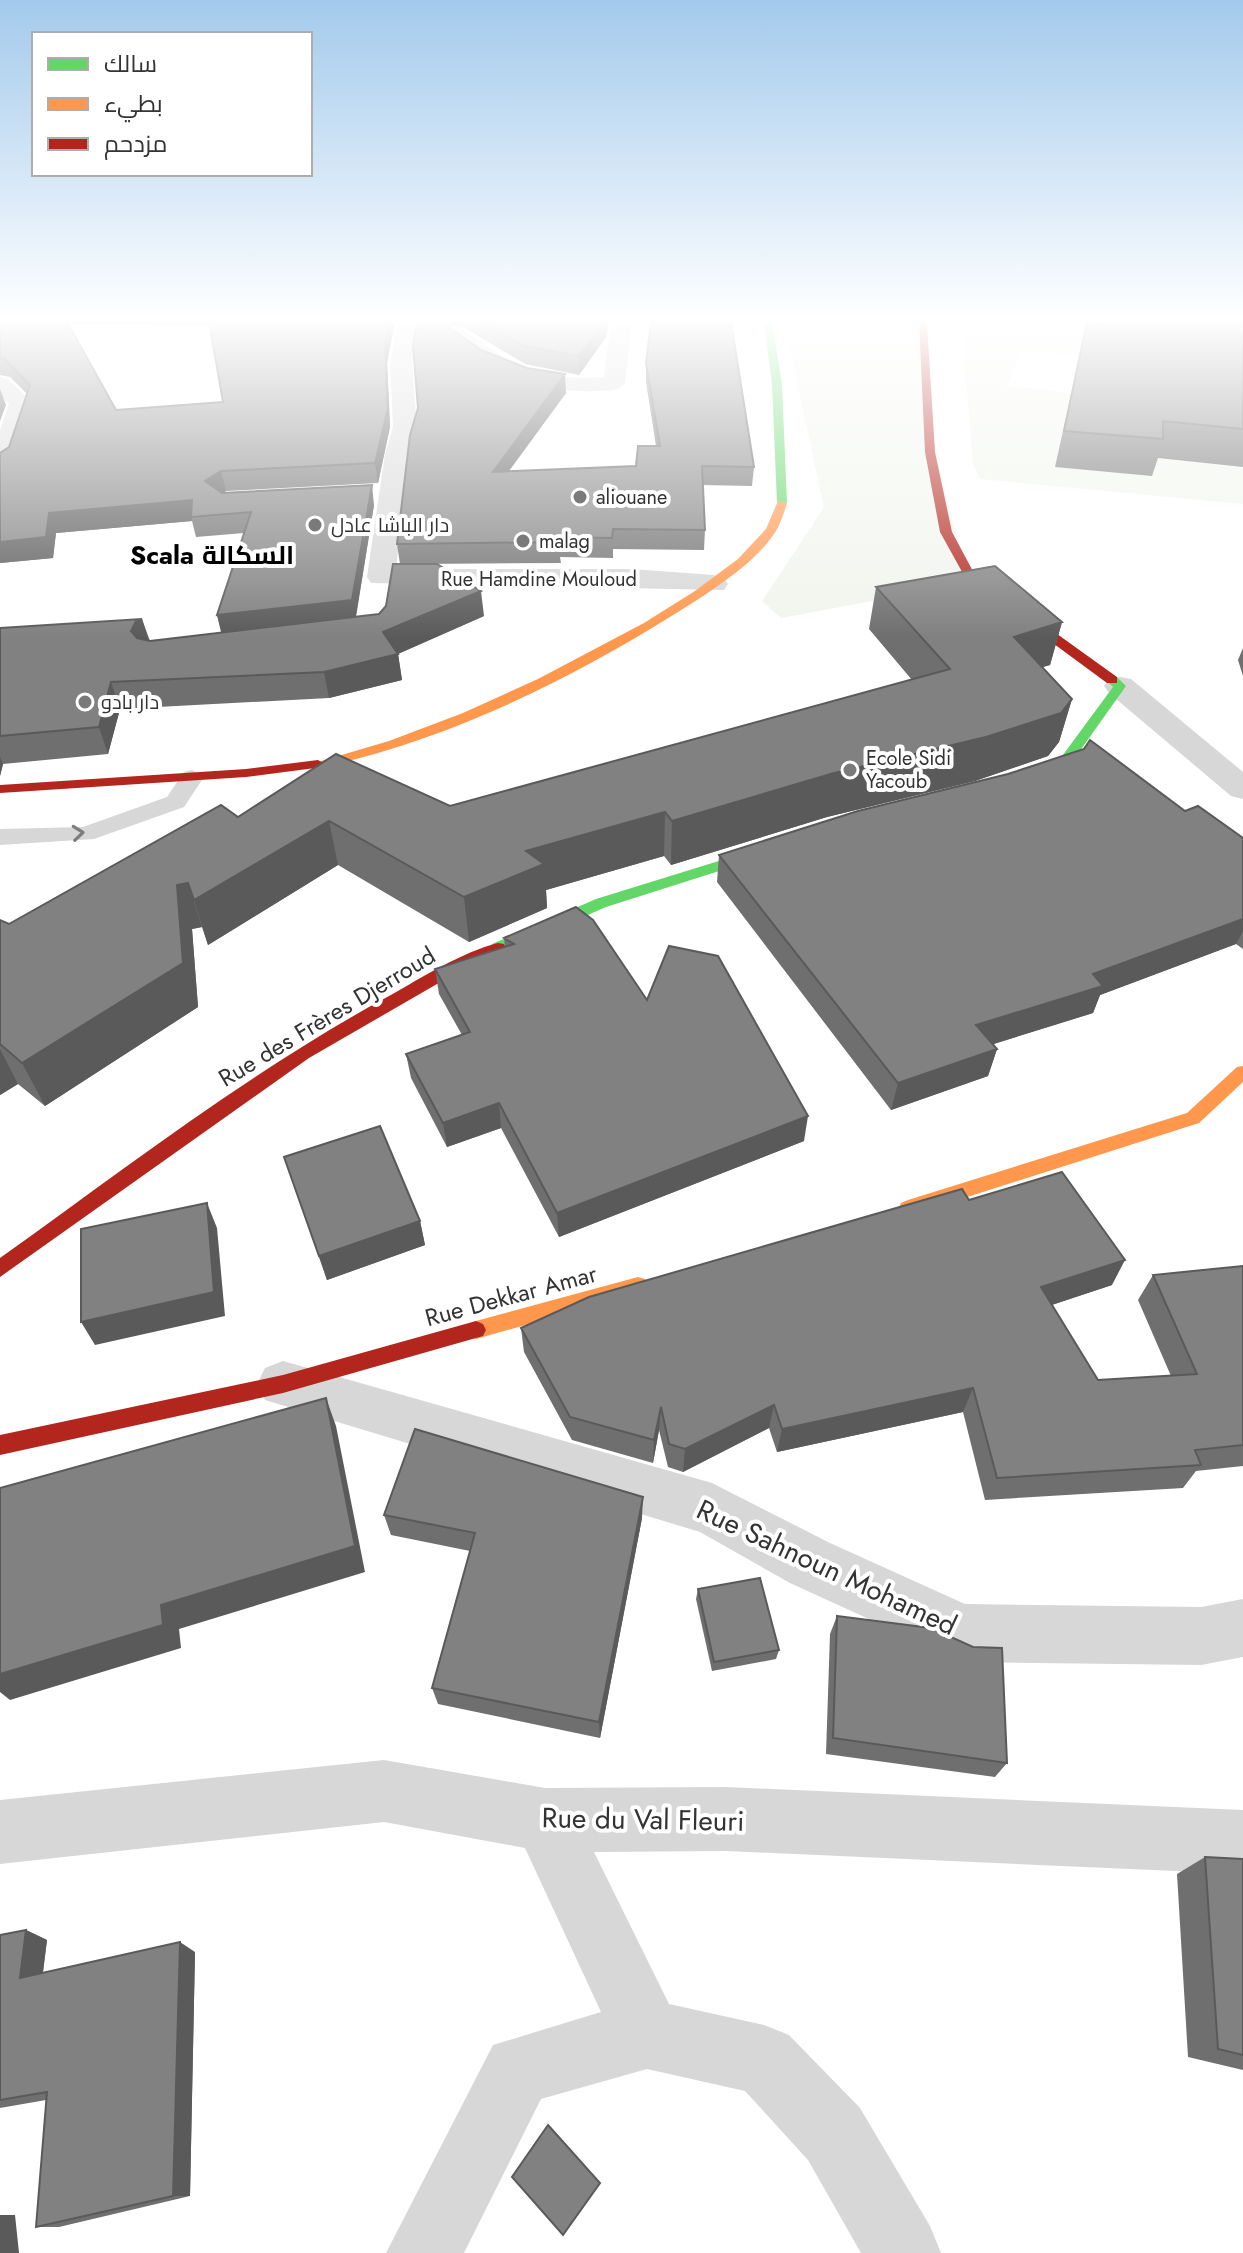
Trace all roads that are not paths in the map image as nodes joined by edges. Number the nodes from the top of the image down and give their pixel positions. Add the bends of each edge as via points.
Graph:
1 (13, 427) edge
2 (405, 427) edge
3 (779, 427) edge
4 (929, 427) edge
5 (0, 466) edge
6 (393, 493) junction
7 (362, 494) edge
8 (714, 584) junction
9 (1120, 686) junction
10 (192, 777) junction
11 (1003, 786) edge
12 (0, 789) edge
13 (1243, 789) edge
14 (0, 837) edge
15 (796, 842) edge
16 (1243, 1072) edge
17 (895, 1212) edge
18 (0, 1269) edge
19 (651, 1282) edge
20 (283, 1384) junction
21 (0, 1445) edge
22 (1243, 1628) edge
23 (545, 1820) junction
24 (0, 1832) edge
25 (1243, 1842) edge
26 (647, 2034) junction
27 (424, 2253) edge
28 (903, 2253) edge

1 - 5 street
2 - 6 street, Rue Hamdine Mouloud
3 - 8 street via 782,509 776,527 760,548
4 - 9 street via 946,532 970,577
6 - 7 street
6 - 8 street, Rue Hamdine Mouloud via 379,590 631,578
8 - 10 street via 534,687 394,743 279,770
9 - 11 street via 1062,766
9 - 13 street
10 - 12 street
14 -> 10 lane via 85,834 176,802
15 - 18 street, Rue des Frères Djerroud via 601,903 424,980 263,1080
16 - 17 street via 1193,1118
19 - 20 street, Rue Dekkar Amar
20 - 21 street, Rue Dekkar Amar
20 - 22 street, Rue Sahnoun Mohamed via 712,1509 810,1563 963,1633 1201,1636
23 - 24 street, Rue du Val Fleuri via 384,1791
23 - 25 street, Rue du Val Fleuri via 726,1819
23 - 26 street
26 - 27 street via 518,2070
26 - 28 street via 764,2060 834,2134

